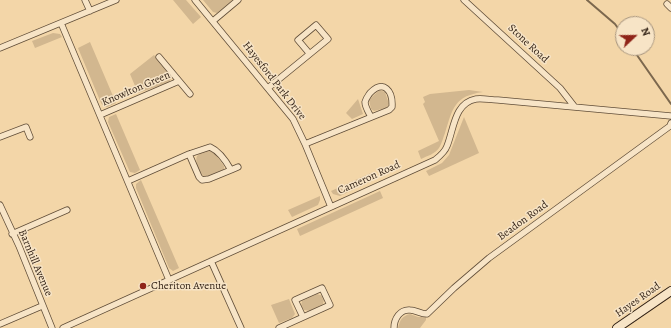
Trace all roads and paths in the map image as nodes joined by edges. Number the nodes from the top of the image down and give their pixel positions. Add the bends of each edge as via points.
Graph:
1 (85, 0) edge
2 (116, 0) edge
3 (195, 0) edge
4 (238, 0) edge
5 (464, 0) edge
6 (90, 11) junction
7 (212, 21) junction
8 (61, 23) junction
9 (0, 48) edge
10 (309, 53) junction
11 (159, 57) dead end
12 (179, 81) junction
13 (268, 88) junction
14 (190, 94) dead end
15 (574, 106) junction
16 (100, 115) junction
17 (671, 116) edge
18 (371, 117) junction
19 (671, 123) edge
20 (30, 137) dead end
21 (0, 138) edge
22 (305, 144) junction
23 (189, 154) junction
24 (238, 167) dead end
25 (231, 170) junction
26 (128, 181) junction
27 (0, 206) edge
28 (331, 207) junction
29 (67, 210) dead end
30 (2, 219) edge
31 (12, 234) junction
32 (211, 261) junction
33 (169, 280) junction
34 (671, 290) edge
35 (42, 306) junction
36 (303, 317) junction
37 (0, 326) edge
38 (52, 328) edge
39 (63, 328) edge
40 (241, 328) edge
41 (279, 328) edge
42 (394, 328) edge
43 (618, 328) edge

1 - 6 street
2 - 6 street
3 - 7 street, Hayesford Park Drive
4 - 7 street
5 - 15 street, Stone Road via 560,88
6 - 8 street
7 - 13 street, Hayesford Park Drive
8 - 9 street
8 - 16 street
10 - 10 street via 328,39 316,25 298,40
10 - 13 street
11 - 12 street, Knowlton Green
12 - 14 street, Knowlton Green
12 - 16 street, Knowlton Green
13 - 22 street, Hayesford Park Drive via 293,118
15 - 17 street, Cameron Road
15 - 28 street, Cameron Road via 471,100 460,109 447,147 435,160
16 - 26 street
18 - 18 street via 392,107 389,91 385,87 375,88 366,100 365,104
18 - 22 street
19 - 42 street, Beadon Road via 489,258 431,311 426,314 410,310 401,313 394,322
20 - 21 street via 26,127
22 - 28 street, Hayesford Park Drive
23 - 25 street via 210,147 226,161
23 - 25 street via 202,180
23 - 26 street
24 - 25 street
26 - 33 street
27 - 30 street, Barnhill Avenue
28 - 32 street, Cameron Road
29 - 31 street
30 - 31 street, Barnhill Avenue
31 - 35 street, Barnhill Avenue
32 - 33 street, Cameron Road
32 - 40 street
33 - 39 street, Cameron Road
34 - 43 main road, Hayes Road
35 - 37 street
35 - 38 street, Barnhill Avenue
36 - 36 street via 330,305 322,288 295,300
36 - 41 street

